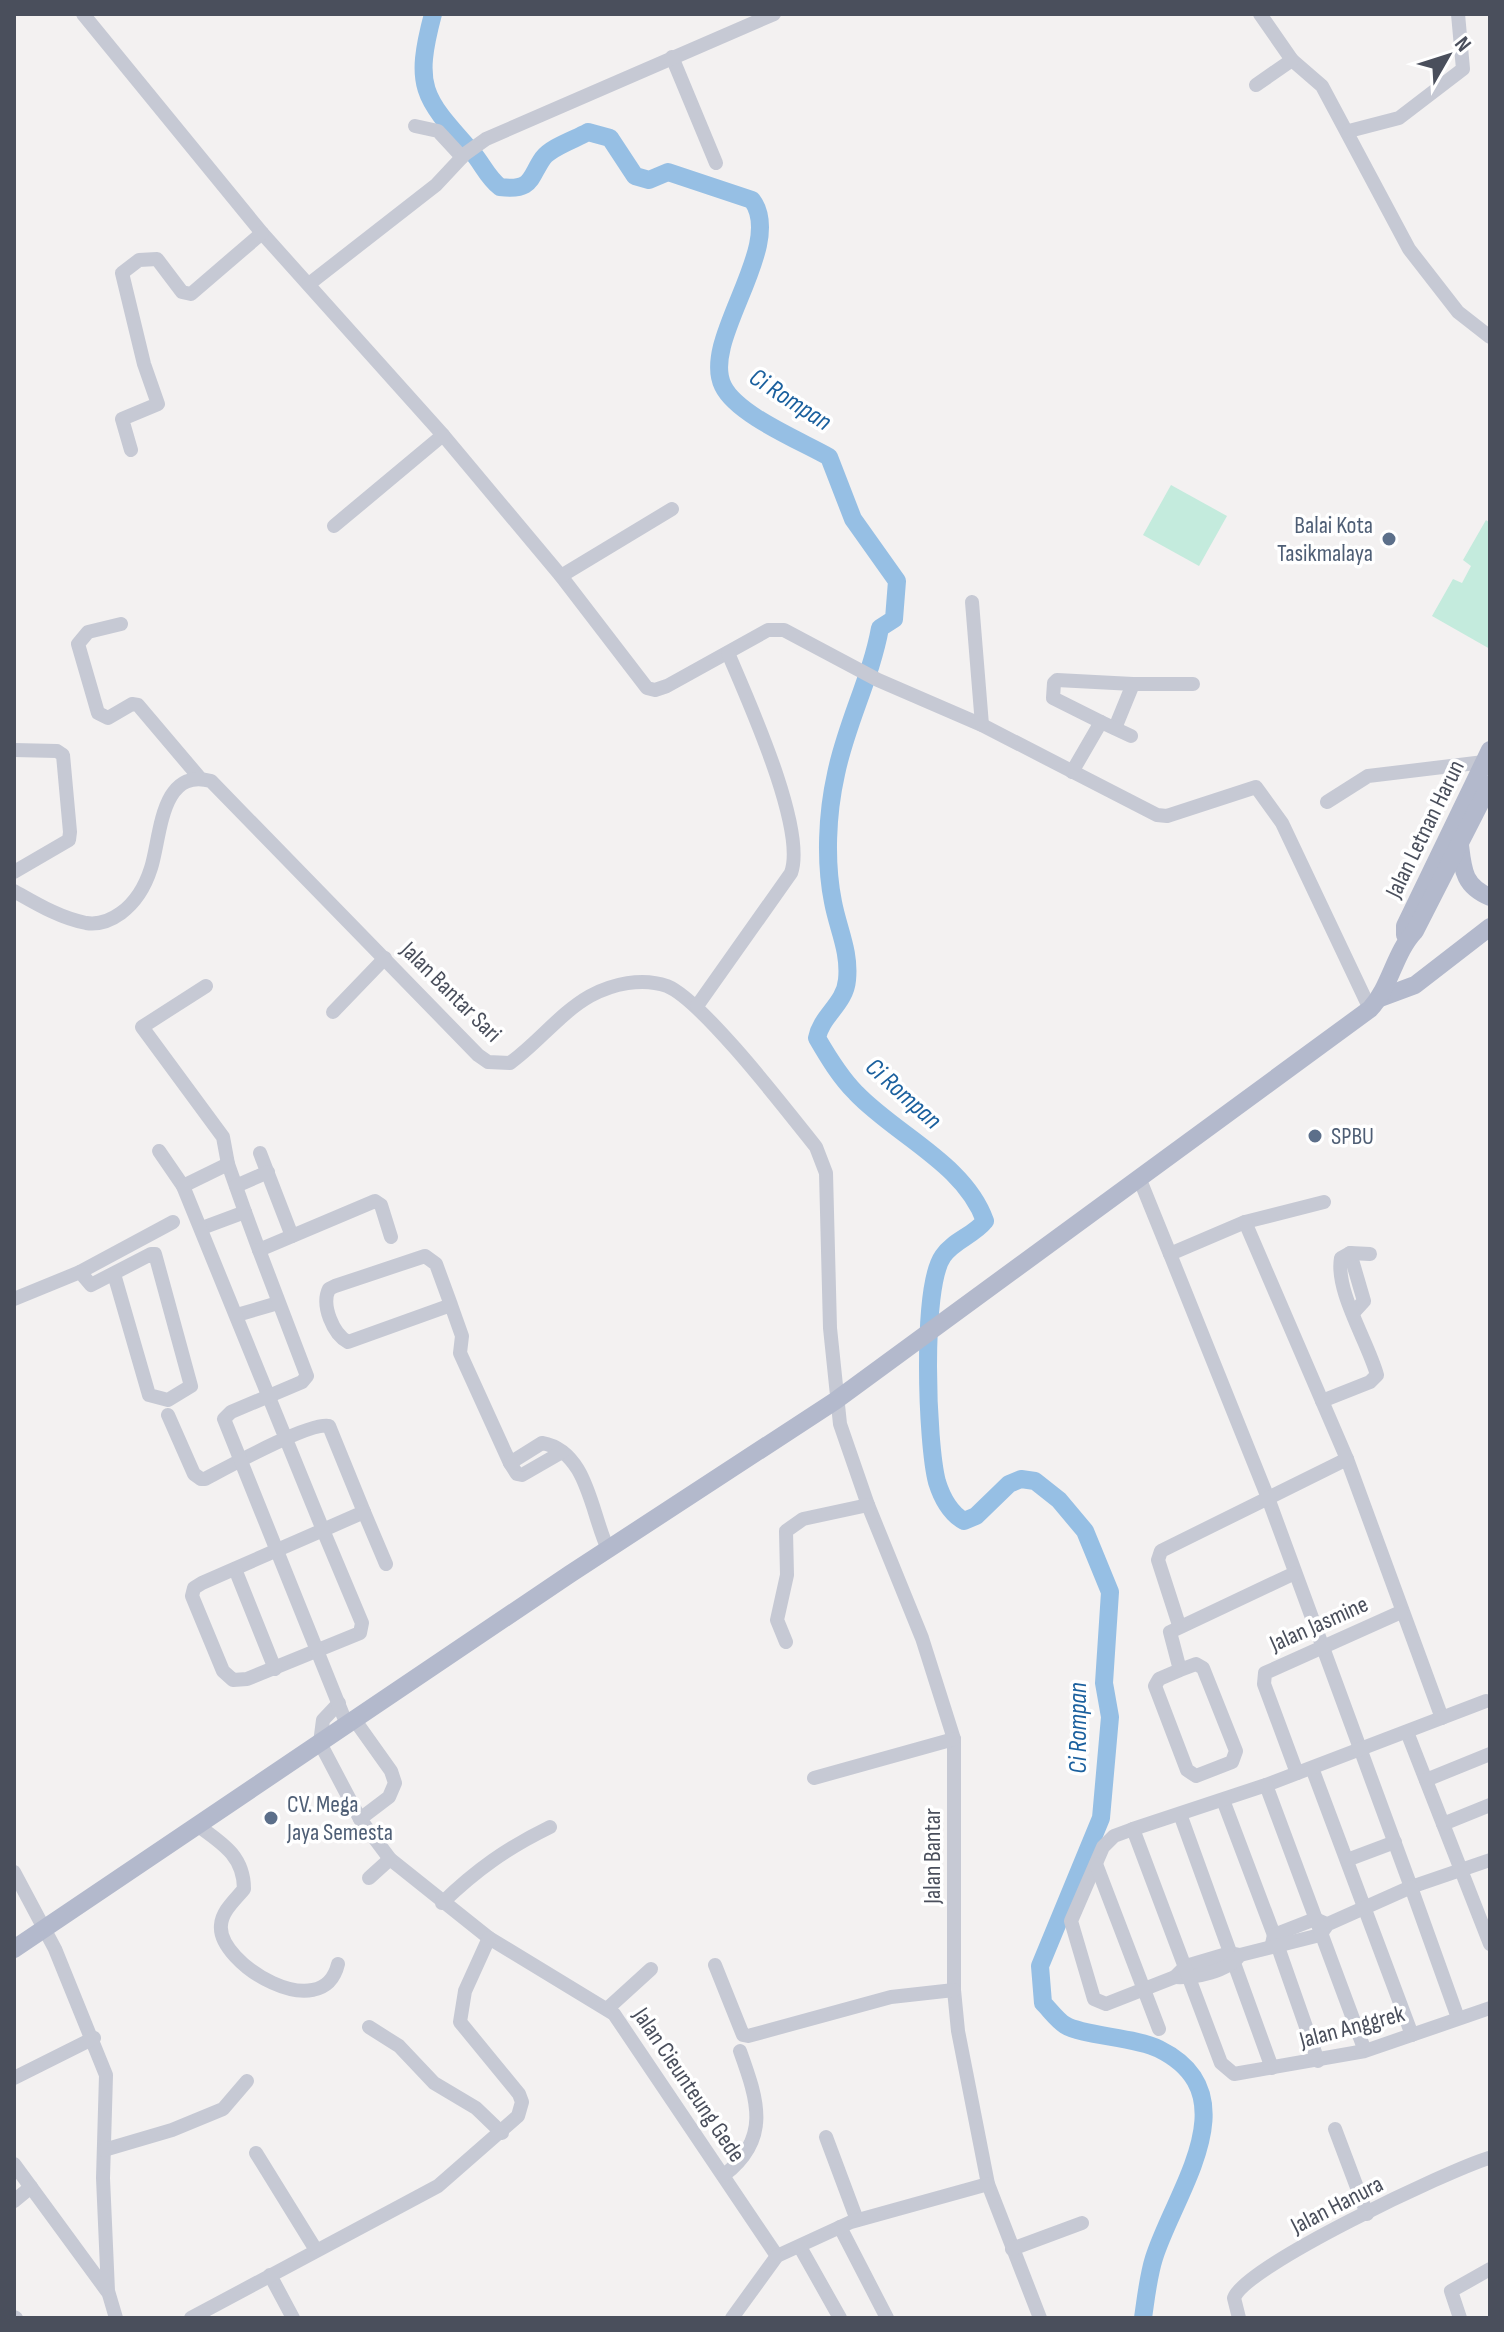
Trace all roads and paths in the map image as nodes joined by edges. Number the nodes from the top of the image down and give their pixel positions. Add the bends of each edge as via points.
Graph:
1 (83, 14) edge
2 (774, 14) edge
3 (1260, 14) edge
4 (1458, 14) edge
5 (672, 57) junction
6 (1292, 60) junction
7 (1256, 85) dead end
8 (415, 126) dead end
9 (1349, 131) junction
10 (467, 153) junction
11 (716, 163) dead end
12 (262, 233) junction
13 (309, 284) junction
14 (1490, 337) edge
15 (443, 435) junction
16 (131, 450) dead end
17 (672, 509) dead end
18 (334, 526) dead end
19 (561, 576) junction
20 (972, 602) dead end
21 (121, 624) dead end
22 (728, 653) junction
23 (1081, 681) junction
24 (1133, 684) junction
25 (1193, 684) dead end
26 (1074, 708) junction
27 (1101, 722) junction
28 (982, 725) junction
29 (1115, 728) junction
30 (1131, 736) dead end
31 (14, 750) edge
32 (1487, 756) edge
33 (1072, 772) junction
34 (199, 777) junction
35 (1490, 784) edge
36 (1327, 802) dead end
37 (1460, 842) junction
38 (14, 872) edge
39 (14, 891) edge
40 (1490, 897) edge
41 (1489, 928) edge
42 (1405, 942) junction
43 (385, 958) junction
44 (206, 986) dead end
45 (1375, 1003) junction
46 (697, 1006) junction
47 (333, 1012) dead end
48 (159, 1151) dead end
49 (260, 1153) dead end
50 (228, 1164) junction
51 (268, 1172) junction
52 (1140, 1180) junction
53 (183, 1186) junction
54 (236, 1186) junction
55 (1324, 1202) dead end
56 (245, 1212) junction
57 (173, 1222) dead end
58 (1245, 1222) junction
59 (202, 1228) junction
60 (292, 1236) junction
61 (391, 1237) dead end
62 (259, 1250) junction
63 (1170, 1254) junction
64 (1370, 1254) dead end
65 (80, 1272) junction
66 (114, 1274) junction
67 (14, 1299) edge
68 (278, 1303) junction
69 (451, 1305) junction
70 (237, 1315) junction
71 (267, 1397) junction
72 (835, 1401) junction
73 (1322, 1401) junction
74 (168, 1415) dead end
75 (286, 1439) junction
76 (1347, 1459) junction
77 (242, 1460) junction
78 (1268, 1498) junction
79 (868, 1505) junction
80 (364, 1512) junction
81 (323, 1530) junction
82 (279, 1549) junction
83 (608, 1549) junction
84 (386, 1564) dead end
85 (235, 1569) junction
86 (1295, 1573) junction
87 (1401, 1612) junction
88 (1179, 1625) junction
89 (786, 1642) dead end
90 (1324, 1646) junction
91 (319, 1651) junction
92 (275, 1669) junction
93 (1180, 1670) junction
94 (1486, 1701) dead end
95 (339, 1703) junction
96 (1442, 1718) junction
97 (350, 1722) junction
98 (1407, 1732) junction
99 (954, 1739) junction
100 (320, 1743) junction
101 (1361, 1750) junction
102 (1490, 1754) edge
103 (1312, 1768) junction
104 (1297, 1773) junction
105 (814, 1778) dead end
106 (1426, 1780) junction
107 (1266, 1785) junction
108 (1223, 1800) junction
109 (1490, 1805) edge
110 (1180, 1814) junction
111 (360, 1819) junction
112 (1443, 1824) junction
113 (197, 1825) junction
114 (550, 1827) dead end
115 (1133, 1829) junction
116 (1395, 1842) junction
117 (390, 1859) junction
118 (1347, 1860) junction
119 (1490, 1860) edge
120 (1096, 1864) junction
121 (14, 1872) edge
122 (1463, 1872) junction
123 (369, 1878) dead end
124 (1411, 1887) junction
125 (442, 1903) junction
126 (1366, 1908) junction
127 (1485, 1913) edge
128 (1321, 1926) junction
129 (45, 1929) junction
130 (489, 1938) junction
131 (1275, 1942) junction
132 (1490, 1944) edge
133 (14, 1949) edge
134 (1234, 1957) junction
135 (338, 1964) dead end
136 (715, 1965) dead end
137 (651, 1969) dead end
138 (1183, 1974) junction
139 (954, 1990) junction
140 (1145, 1991) junction
141 (1490, 2008) edge
142 (607, 2009) junction
143 (1458, 2018) junction
144 (369, 2027) dead end
145 (1159, 2029) dead end
146 (1412, 2035) junction
147 (94, 2038) junction
148 (740, 2051) dead end
149 (1365, 2051) junction
150 (1318, 2061) junction
151 (1272, 2068) junction
152 (14, 2078) edge
153 (247, 2081) dead end
154 (1335, 2129) dead end
155 (502, 2133) junction
156 (826, 2137) dead end
157 (104, 2150) junction
158 (256, 2153) dead end
159 (1490, 2159) edge
160 (14, 2164) edge
161 (724, 2175) junction
162 (988, 2184) junction
163 (31, 2187) junction
164 (14, 2201) edge
165 (1367, 2214) junction
166 (857, 2220) junction
167 (1082, 2223) dead end
168 (840, 2227) junction
169 (800, 2247) junction
170 (1012, 2249) junction
171 (316, 2250) junction
172 (777, 2256) junction
173 (1490, 2269) edge
174 (270, 2275) junction
175 (108, 2291) junction
176 (116, 2318) edge
177 (191, 2318) edge
178 (293, 2318) edge
179 (732, 2318) edge
180 (840, 2318) edge
181 (887, 2318) edge
182 (1040, 2318) edge
183 (1239, 2318) edge
184 (1460, 2318) edge

1 - 12 street
2 - 5 street
3 - 6 street
4 - 9 street via 1463,69 1399,118
5 - 10 street
5 - 11 street
6 - 7 street
6 - 9 street via 1322,86
8 - 10 street via 438,131
9 - 14 street via 1409,249 1458,312
10 - 13 street via 426,193
12 - 13 street
12 - 16 street via 191,294 182,292 157,259 139,260 122,273 158,404 122,419
13 - 15 street
15 - 18 street
15 - 19 street
17 - 19 street
19 - 22 street via 647,688 667,686
20 - 28 street
21 - 34 street, Jalan Bantar Sari via 88,632 78,644 98,713 108,718 138,705
22 - 28 street via 765,631 784,630 878,680
22 - 46 street via 779,786 794,863
23 - 24 street
23 - 26 street
23 - 26 street via 1054,683 1053,698
24 - 25 street
24 - 29 street
26 - 27 street
27 - 29 street
27 - 33 street
28 - 33 street
29 - 30 street
31 - 38 street via 63,755 70,832 60,848
32 - 36 street via 1368,776
32 - 42 main road, Jalan Letnan Harun via 1405,926
33 - 45 street via 1162,816 1258,789 1282,823
34 - 39 street via 181,783 166,803 141,891 112,920 87,923 50,912
34 - 43 street, Jalan Bantar Sari via 211,781
35 - 37 main road, Jalan Letnan Harun
37 - 40 main road via 1463,874 1472,888
37 - 42 main road, Jalan Letnan Harun
41 - 45 main road via 1415,985
42 - 45 main road
43 - 46 street, Jalan Bantar Sari via 478,1055 500,1064 527,1051 588,997 615,985 665,985
43 - 47 street
44 - 50 street via 142,1026 223,1137
45 - 52 main road
46 - 72 street, Jalan Bantar Sari via 823,1162
48 - 53 street
49 - 51 street
50 - 53 street
50 - 54 street
51 - 54 street
51 - 60 street
52 - 63 street
52 - 72 main road
53 - 59 street
54 - 56 street
55 - 58 street
56 - 59 street
56 - 62 street
57 - 65 street
58 - 63 street
58 - 73 street
59 - 70 street
60 - 61 street via 375,1201
60 - 62 street
62 - 68 street
63 - 78 street
64 - 73 street via 1350,1253 1364,1301 1353,1313 1377,1375
65 - 66 street via 90,1286
65 - 67 street
66 - 66 street via 151,1254 158,1258 191,1386 168,1400 149,1395
68 - 70 street
68 - 71 street via 307,1376
69 - 69 street via 348,1342 338,1335 325,1301 335,1286 425,1256 436,1264
69 - 83 street via 462,1336 460,1353 510,1463 542,1443 562,1452 582,1473
70 - 71 street
71 - 75 street
71 - 77 street via 224,1419
72 - 79 street, Jalan Bantar
72 - 83 main road
73 - 76 street
74 - 77 street via 197,1478
75 - 77 street
75 - 80 street via 317,1425 329,1426
75 - 81 street
76 - 78 street
76 - 87 street
77 - 82 street
78 - 86 street
78 - 88 street via 1158,1555
79 - 89 street via 803,1519 786,1531 787,1575 777,1620
79 - 99 street, Jalan Bantar via 922,1638
80 - 81 street
80 - 84 street
81 - 82 street
81 - 91 street via 363,1630
82 - 85 street
82 - 91 street
83 - 97 main road
85 - 92 street
85 - 92 street via 197,1586 192,1596 227,1676 240,1680
86 - 88 street
86 - 90 street
87 - 90 street, Jalan Jasmine
87 - 96 street
88 - 93 street via 1169,1635
90 - 101 street
90 - 104 street, Jalan Jasmine via 1265,1673 1264,1684
91 - 92 street
91 - 95 street
93 - 93 street via 1155,1686 1187,1770 1196,1776 1236,1756 1203,1668 1196,1664
94 - 96 street
95 - 97 street
95 - 100 street via 323,1720
96 - 98 street
97 - 100 main road
97 - 111 street via 395,1783 389,1797
98 - 101 street
98 - 106 street
99 - 105 street
99 - 139 street, Jalan Bantar
100 - 111 street, Jalan Cieunteung Gede
100 - 113 main road
101 - 103 street
101 - 116 street
102 - 106 street
103 - 104 street
103 - 118 street
104 - 107 street
106 - 112 street
107 - 108 street
107 - 128 street
108 - 110 street
108 - 131 street
109 - 112 street
110 - 115 street
110 - 134 street
111 - 117 street, Jalan Cieunteung Gede
112 - 122 street
113 - 129 main road
113 - 135 street via 224,1844 244,1873 244,1889 223,1915 220,1929 225,1944 242,1962 283,1988 302,1993 325,1986 335,1977
114 - 125 street via 480,1866
115 - 120 street via 1108,1840
115 - 138 street
116 - 118 street
116 - 124 street
117 - 123 street
117 - 125 street, Jalan Cieunteung Gede
118 - 126 street
119 - 122 street
120 - 140 street
120 - 140 street via 1071,1921 1094,1999 1106,2004
121 - 129 street
122 - 124 street
122 - 127 street
124 - 126 street
124 - 143 street
125 - 130 street, Jalan Cieunteung Gede
126 - 128 street
126 - 146 street
127 - 132 street
128 - 131 street
128 - 149 street
129 - 133 main road
129 - 147 street
130 - 142 street, Jalan Cieunteung Gede
130 - 155 street via 467,1984 460,2022 519,2094 518,2116
131 - 134 street
131 - 150 street
134 - 138 street
134 - 151 street
136 - 139 street via 733,2016 748,2036 891,1997
137 - 142 street
138 - 140 street
138 - 151 street, Jalan Anggrek via 1224,2068 1234,2074
139 - 162 street, Jalan Bantar
140 - 145 street
141 - 143 street, Jalan Anggrek
142 - 161 street, Jalan Cieunteung Gede via 628,2031
143 - 146 street, Jalan Anggrek
144 - 155 street
146 - 149 street, Jalan Anggrek
147 - 152 street
147 - 157 street via 106,2075
148 - 161 street via 754,2101 756,2136 745,2159
149 - 150 street, Jalan Anggrek
150 - 151 street, Jalan Anggrek
153 - 157 street via 223,2109
154 - 165 street
155 - 171 street via 438,2186
156 - 166 street
157 - 175 street
158 - 171 street
159 - 165 street, Jalan Hanura via 1458,2167
160 - 163 street
161 - 172 street, Jalan Cieunteung Gede
162 - 166 street
162 - 170 street, Jalan Bantar
163 - 164 street
163 - 175 street
165 - 183 street, Jalan Hanura via 1241,2285 1234,2298
166 - 168 street
167 - 170 street
168 - 169 street
168 - 181 street
169 - 172 street
169 - 180 street
170 - 182 street, Jalan Bantar
171 - 174 street
172 - 179 street
173 - 184 street via 1451,2291
174 - 177 street
174 - 178 street
175 - 176 street

